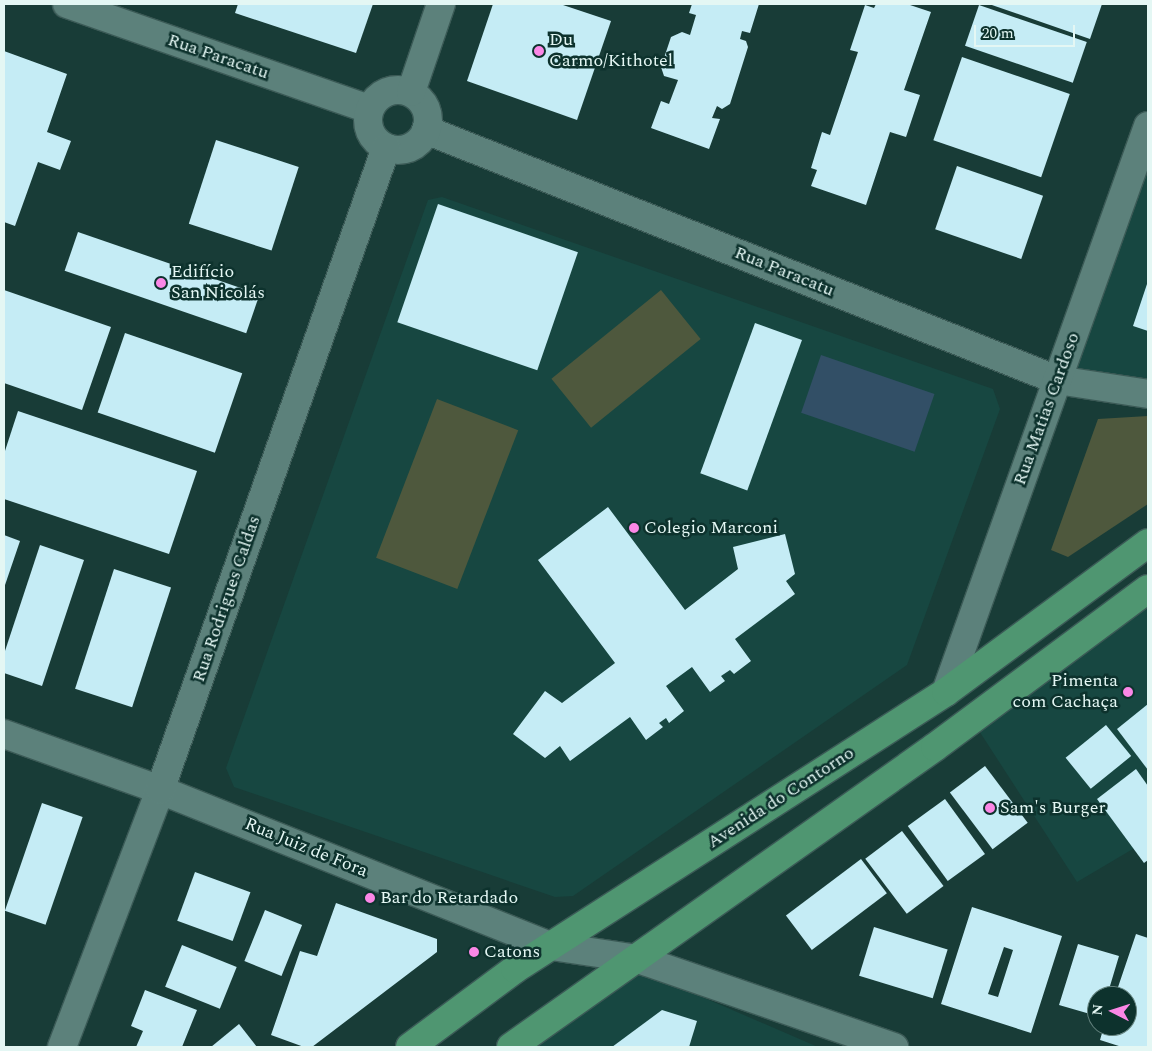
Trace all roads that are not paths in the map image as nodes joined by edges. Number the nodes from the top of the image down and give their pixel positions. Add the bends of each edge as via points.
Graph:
1 (67, 4) edge
2 (441, 4) edge
3 (411, 92) junction
4 (369, 109) junction
5 (1148, 126) edge
6 (426, 130) junction
7 (386, 148) junction
8 (1057, 380) junction
9 (1148, 394) edge
10 (1148, 543) edge
11 (1148, 589) edge
12 (946, 692) junction
13 (4, 734) edge
14 (160, 790) junction
15 (551, 946) junction
16 (638, 959) junction
17 (62, 1047) edge
18 (410, 1047) edge
19 (511, 1047) edge
20 (894, 1047) edge

1 - 4 street, Rua Paracatu
2 - 3 street
3 - 4 street via 402,89 382,94
3 - 6 street via 424,104 428,122
4 - 7 street via 368,129
5 - 8 street, Rua Matias Cardoso
6 - 7 street via 414,146 405,150
6 - 8 street, Rua Paracatu
7 - 14 street, Rua Rodrigues Caldas
8 - 9 street, Rua Paracatu
8 - 12 street, Rua Matias Cardoso
10 - 12 main road, Avenida do Contorno
11 - 16 main road via 935,747
12 - 15 main road, Avenida do Contorno
13 - 14 street, Rua Juiz de Fora
14 - 15 street, Rua Juiz de Fora
14 - 17 street, Rua Rodrigues Caldas
15 - 16 street, Rua Juiz de Fora
15 - 18 main road, Avenida do Contorno
16 - 19 main road
16 - 20 street, Rua Juiz de Fora

